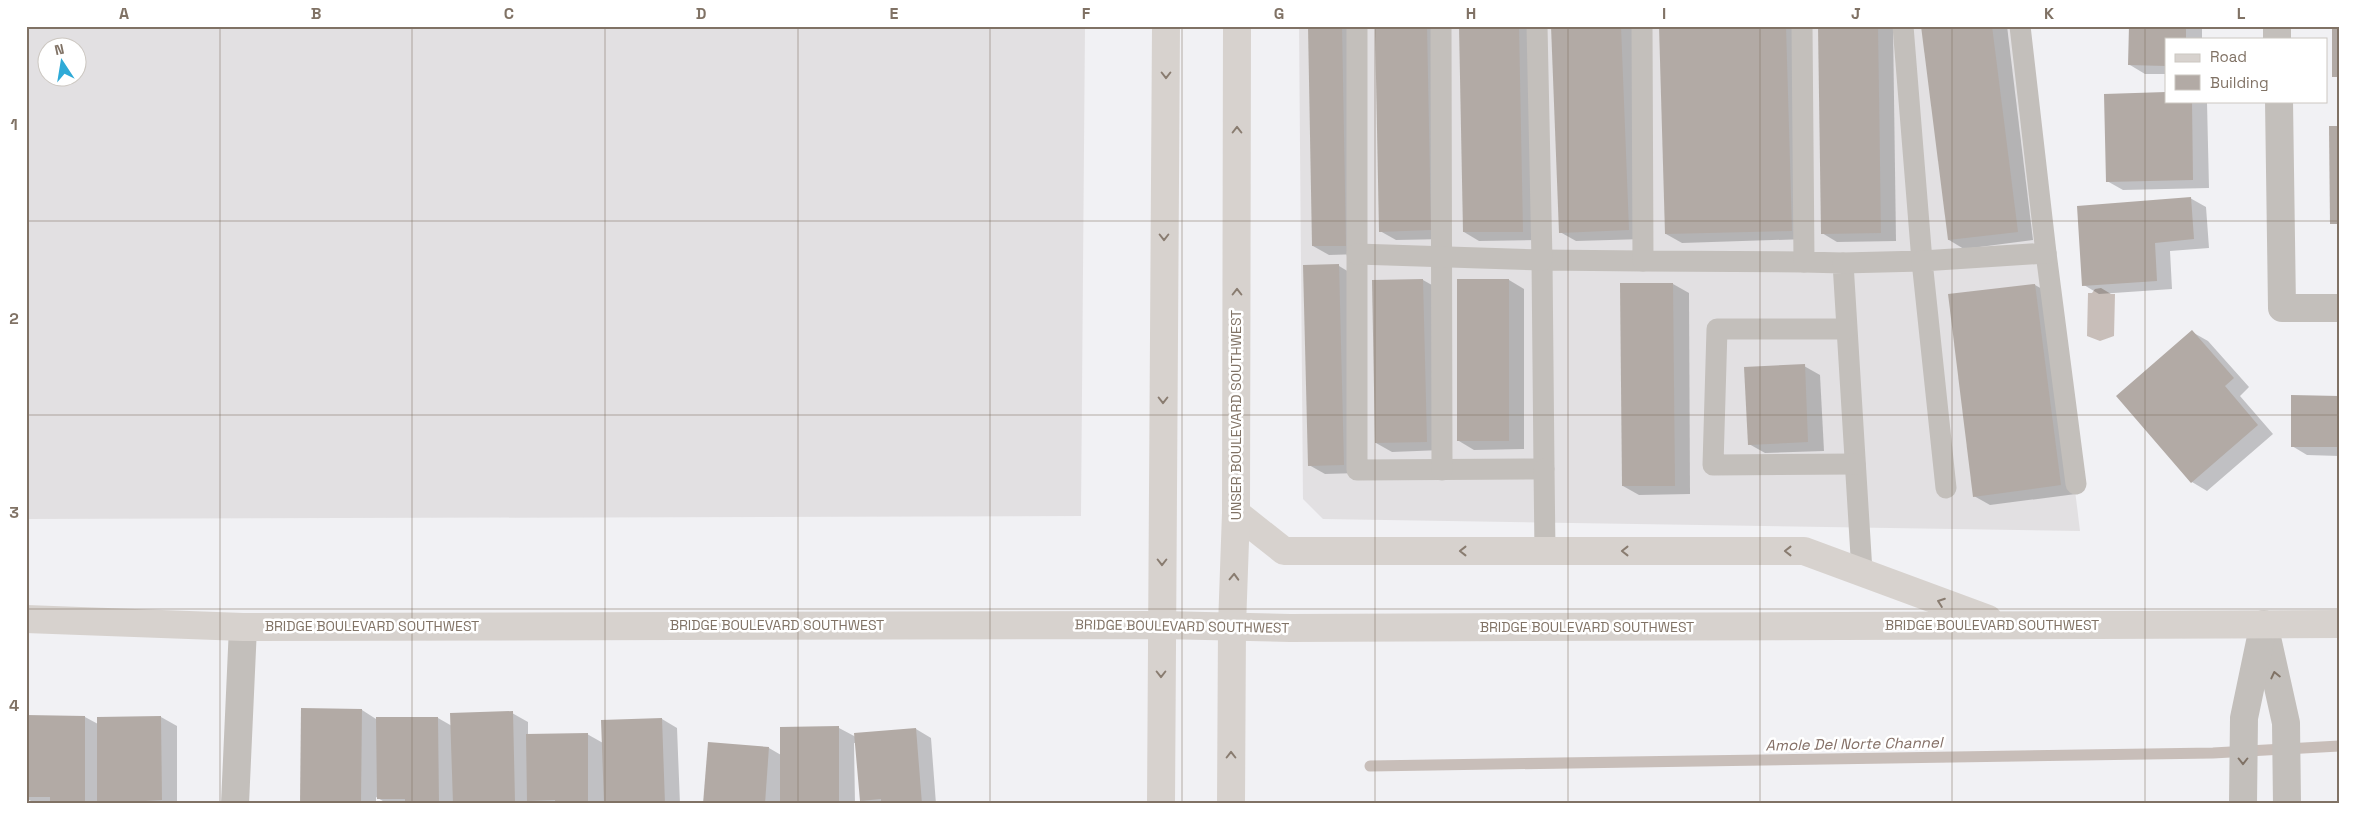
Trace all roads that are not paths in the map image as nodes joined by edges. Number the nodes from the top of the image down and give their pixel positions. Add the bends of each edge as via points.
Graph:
1 (1166, 26) edge
2 (1237, 26) edge
3 (1357, 26) edge
4 (1441, 26) edge
5 (1537, 26) edge
6 (1642, 26) edge
7 (1802, 26) edge
8 (1903, 26) edge
9 (2020, 26) edge
10 (2278, 102) edge
11 (2046, 253) junction
12 (1357, 254) junction
13 (1441, 257) junction
14 (1542, 260) junction
15 (1643, 261) junction
16 (1922, 261) junction
17 (1804, 262) junction
18 (1843, 263) junction
19 (2339, 308) edge
20 (1846, 329) junction
21 (1855, 464) junction
22 (1544, 469) junction
23 (1442, 470) junction
24 (2076, 484) dead end
25 (1946, 488) dead end
26 (1236, 513) junction
27 (1545, 551) junction
28 (1862, 572) junction
29 (26, 619) edge
30 (2264, 624) junction
31 (2339, 624) edge
32 (1161, 625) junction
33 (2003, 625) junction
34 (243, 626) junction
35 (1232, 626) junction
36 (235, 804) edge
37 (1161, 804) edge
38 (1231, 804) edge
39 (2244, 804) edge
40 (2287, 804) edge

1 -> 32 street
26 -> 2 street, UNSER BOULEVARD SOUTHWEST
3 - 12 lane
4 - 13 lane
5 - 14 lane
6 - 15 lane
7 - 17 lane
8 - 16 lane
9 - 11 lane
10 - 19 street via 2282,308
11 - 16 lane
11 - 24 lane
12 - 13 lane
12 - 23 lane via 1357,470
13 - 14 lane
13 - 23 lane
14 - 15 lane
14 - 22 lane
15 - 17 lane
16 - 18 lane
16 - 25 lane
17 - 18 lane
18 - 20 lane
20 - 21 lane
20 - 21 lane via 1717,329 1713,465
21 - 28 lane
22 - 23 lane
22 - 27 lane
27 -> 26 street via 1284,551
35 -> 26 street, UNSER BOULEVARD SOUTHWEST
28 -> 27 street via 1804,550
33 -> 28 street
29 - 34 street, BRIDGE BOULEVARD SOUTHWEST
30 - 31 street, BRIDGE BOULEVARD SOUTHWEST
30 - 33 street, BRIDGE BOULEVARD SOUTHWEST
30 -> 39 street via 2244,718
40 -> 30 street via 2286,723
32 - 34 street, BRIDGE BOULEVARD SOUTHWEST
32 - 35 street, BRIDGE BOULEVARD SOUTHWEST
32 -> 37 street
33 - 35 street, BRIDGE BOULEVARD SOUTHWEST
34 - 36 street
38 -> 35 street, UNSER BOULEVARD SOUTHWEST

